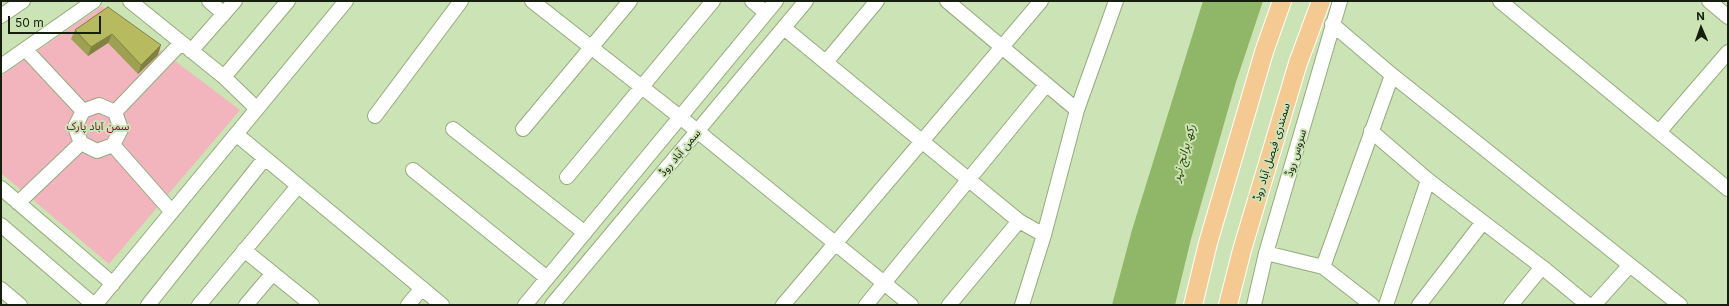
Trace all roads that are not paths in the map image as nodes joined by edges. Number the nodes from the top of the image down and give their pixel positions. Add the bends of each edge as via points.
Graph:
1 (24, 1) edge
2 (94, 1) edge
3 (130, 1) edge
4 (209, 1) edge
5 (235, 1) edge
6 (288, 1) edge
7 (346, 1) edge
8 (461, 1) edge
9 (532, 1) edge
10 (630, 1) edge
11 (713, 1) edge
12 (752, 1) edge
13 (776, 1) edge
14 (806, 1) edge
15 (878, 1) edge
16 (1041, 1) edge
17 (1116, 1) edge
18 (1282, 1) edge
19 (1321, 1) edge
20 (1340, 1) edge
21 (1500, 1) edge
22 (1709, 1) edge
23 (954, 3) edge
24 (547, 5) edge
25 (766, 13) junction
26 (224, 14) junction
27 (1, 16) edge
28 (1728, 17) edge
29 (1332, 24) junction
30 (784, 28) junction
31 (186, 47) junction
32 (591, 47) junction
33 (1002, 48) junction
34 (25, 49) junction
35 (1728, 52) edge
36 (826, 62) junction
37 (1, 66) edge
38 (1392, 74) junction
39 (224, 77) junction
40 (1046, 84) junction
41 (641, 86) junction
42 (257, 109) junction
43 (1077, 110) junction
44 (82, 111) junction
45 (115, 112) junction
46 (375, 116) dead end
47 (680, 117) junction
48 (452, 129) dead end
49 (523, 129) dead end
50 (1371, 131) junction
51 (698, 132) junction
52 (1659, 132) junction
53 (236, 134) junction
54 (922, 141) junction
55 (81, 143) junction
56 (113, 145) junction
57 (265, 158) junction
58 (413, 170) dead end
59 (567, 176) dead end
60 (969, 180) junction
61 (1428, 180) junction
62 (298, 186) junction
63 (1, 188) edge
64 (1728, 189) edge
65 (18, 203) junction
66 (172, 212) junction
67 (1019, 221) junction
68 (1483, 222) junction
69 (1, 225) edge
70 (584, 233) junction
71 (1044, 235) junction
72 (835, 243) junction
73 (244, 250) junction
74 (1266, 253) junction
75 (1630, 265) junction
76 (1323, 267) junction
77 (1542, 267) junction
78 (273, 273) junction
79 (547, 278) junction
80 (884, 283) junction
81 (113, 284) junction
82 (422, 288) junction
83 (1, 289) edge
84 (308, 304) edge
85 (20, 305) edge
86 (95, 305) edge
87 (148, 305) edge
88 (199, 305) edge
89 (246, 305) edge
90 (408, 305) edge
91 (442, 305) edge
92 (525, 305) edge
93 (552, 305) edge
94 (783, 305) edge
95 (866, 305) edge
96 (911, 305) edge
97 (949, 305) edge
98 (1022, 305) edge
99 (1193, 305) edge
100 (1228, 305) edge
101 (1254, 305) edge
102 (1372, 305) edge
103 (1386, 305) edge
104 (1419, 305) edge
105 (1511, 305) edge
106 (1588, 305) edge
107 (1594, 305) edge
108 (1680, 305) edge

1 - 27 street
2 - 34 street
3 - 31 street
4 - 26 street
5 - 26 street
6 - 39 street
7 - 42 street
8 - 46 street
9 - 24 street
10 - 32 street
11 - 41 street
12 - 25 street
13 - 25 street, سمن آباد روڈ
14 - 30 street, سمن آباد روڈ
15 - 36 street
16 - 33 street
17 - 43 street
18 - 99 main road via 1264,52 1208,243
19 - 100 main road, سمندری فیصل آباد روڈ via 1298,64
20 - 29 street, سروس روڈ
21 - 52 street
22 - 28 street
23 - 33 street
24 - 32 street
25 - 47 street, سمن آباد روڈ
26 - 31 street
29 - 38 street
29 - 74 street, سروس روڈ
30 - 36 street
30 - 51 street, سمن آباد روڈ
31 - 39 street
31 - 45 street
32 - 41 street
32 - 49 street
33 - 40 street
33 - 54 street
34 - 37 street
34 - 44 street
35 - 52 street
36 - 54 street
38 - 50 street
38 - 75 street
39 - 42 street
40 - 43 street
40 - 60 street
41 - 47 street
41 - 59 street
42 - 53 street
43 - 71 street
44 - 45 street via 99,105
44 - 55 street via 75,126
45 - 56 street via 121,129
47 - 51 street
47 - 70 street, سمن آباد روڈ
48 - 70 street
50 - 61 street
50 - 76 street
51 - 72 street
51 - 93 street, سمن آباد روڈ
52 - 64 street
53 - 57 street
53 - 66 street
54 - 60 street
54 - 72 street
55 - 56 street via 96,151
55 - 65 street
56 - 66 street
57 - 62 street
57 - 87 street
58 - 79 street
60 - 67 street
60 - 80 street
61 - 68 street
61 - 103 street
62 - 73 street
62 - 82 street
63 - 65 street
65 - 81 street
66 - 81 street
67 - 71 street
67 - 97 street
68 - 77 street
68 - 104 street
69 - 86 street
70 - 79 street, سمن آباد روڈ
71 - 98 street
72 - 80 street
72 - 94 street
73 - 78 street
73 - 88 street
74 - 76 street
74 - 101 street, سروس روڈ
75 - 107 street
75 - 108 street
76 - 102 street
77 - 105 street
77 - 106 street
78 - 84 street
78 - 89 street
79 - 92 street, سمن آباد روڈ
80 - 95 street
80 - 96 street
81 - 86 street
82 - 90 street
82 - 91 street
83 - 85 street

